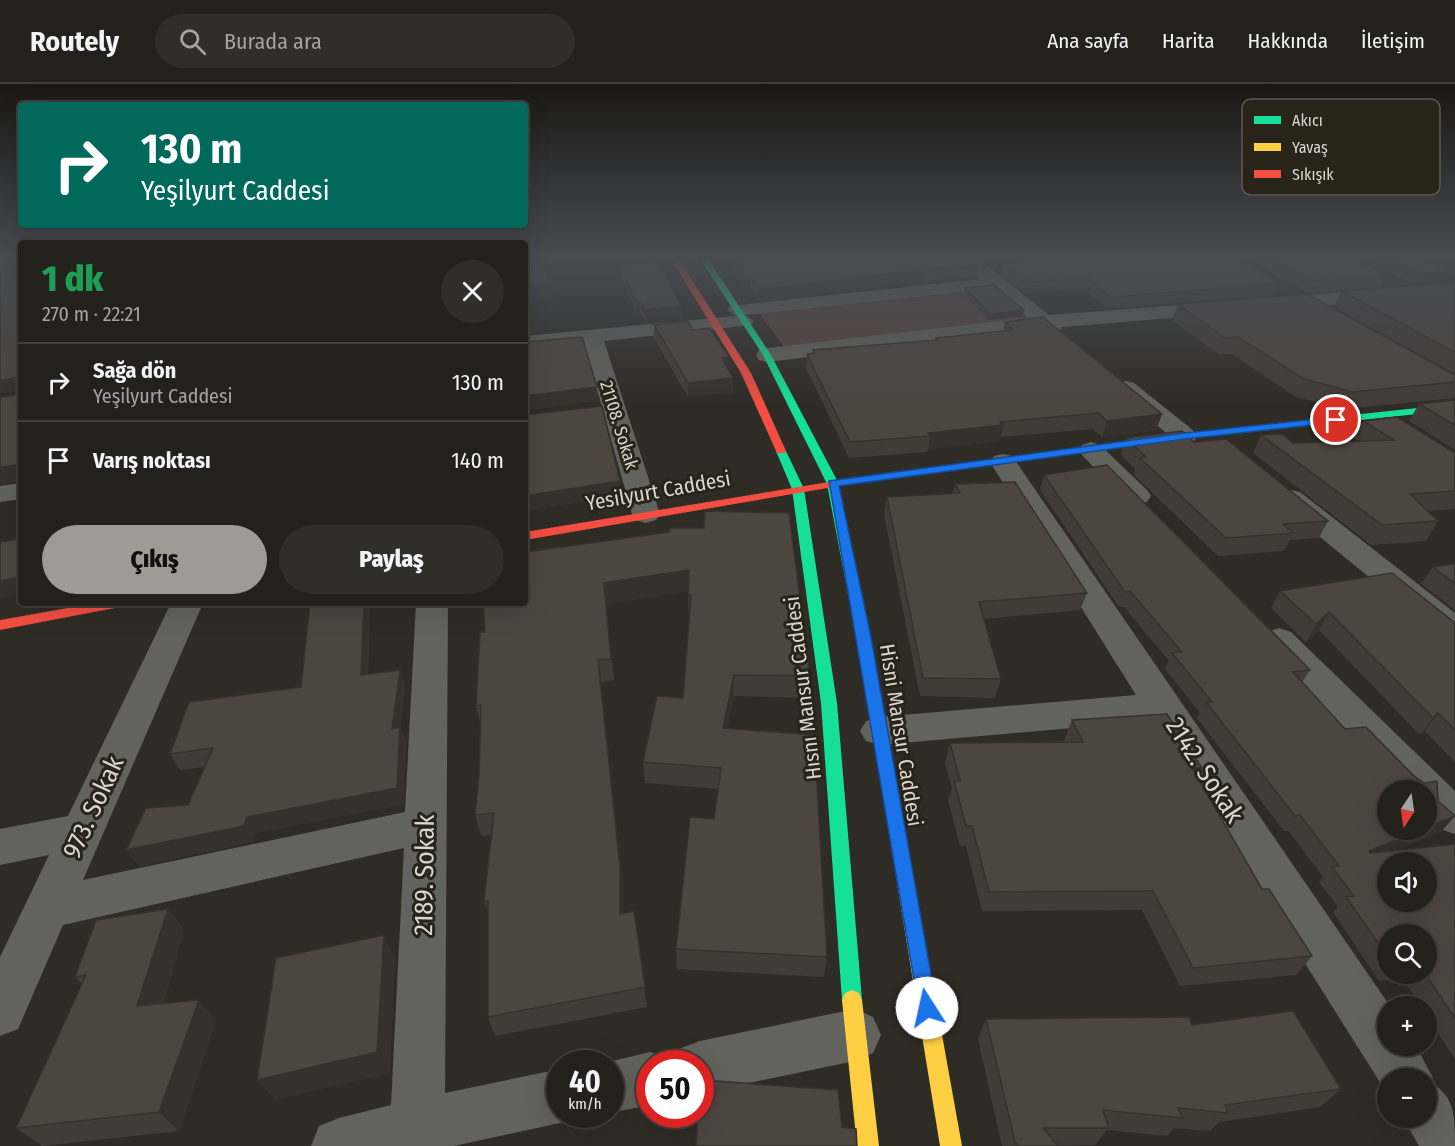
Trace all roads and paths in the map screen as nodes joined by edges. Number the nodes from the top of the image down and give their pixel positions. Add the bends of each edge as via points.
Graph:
1 (704, 306) edge
2 (735, 306) edge
3 (800, 306) edge
4 (1029, 306) edge
5 (1255, 306) edge
6 (1309, 306) edge
7 (741, 315) junction
8 (1332, 318) edge
9 (1044, 322) junction
10 (716, 324) junction
11 (592, 335) junction
12 (528, 342) edge
13 (1070, 344) edge
14 (767, 355) junction
15 (1106, 372) edge
16 (1455, 407) edge
17 (1379, 416) junction
18 (1408, 434) edge
19 (1197, 435) junction
20 (1090, 450) junction
21 (1236, 455) edge
22 (1003, 462) junction
23 (833, 484) junction
24 (1272, 484) edge
25 (798, 489) junction
26 (18, 491) edge
27 (0, 494) edge
28 (646, 514) junction
29 (1157, 517) edge
30 (528, 535) edge
31 (104, 606) edge
32 (186, 606) edge
33 (432, 606) edge
34 (1256, 617) edge
35 (0, 625) edge
36 (1455, 630) edge
37 (1163, 706) junction
38 (879, 731) junction
39 (1455, 817) edge
40 (424, 826) junction
41 (82, 831) junction
42 (0, 847) edge
43 (47, 908) junction
44 (0, 1011) edge
45 (855, 1035) junction
46 (714, 1064) edge
47 (1400, 1068) edge
48 (546, 1100) edge
49 (418, 1136) edge
50 (339, 1146) edge
51 (868, 1146) edge
52 (951, 1146) edge

1 - 10 main road, Hısnı Mansur Caddesi
2 - 7 main road, Hisni Mansur Caddesi
3 - 7 street
4 - 9 street
5 - 9 street
6 - 8 street
7 - 10 street
7 - 14 main road, Hisni Mansur Caddesi
9 - 13 street
9 - 14 street
10 - 11 street
10 - 25 main road, Hısnı Mansur Caddesi via 746,373
11 - 12 street
11 - 28 street, 21108. Sokak via 604,410
14 - 23 main road, Hisni Mansur Caddesi
15 - 19 street
16 - 17 main road, Yesilyurt Caddesi
17 - 18 street
17 - 19 main road, Yesilyurt Caddesi
19 - 20 main road, Yesilyurt Caddesi
19 - 21 street
20 - 22 main road, Yesilyurt Caddesi
20 - 29 street
22 - 23 main road, Yesilyurt Caddesi
22 - 37 street, 2142. Sokak
23 - 25 main road, Yesilyurt Caddesi
23 - 38 main road, Hisni Mansur Caddesi
24 - 36 street
25 - 28 main road, Yesilyurt Caddesi
25 - 45 main road, Hısnı Mansur Caddesi via 829,703
26 - 27 street
28 - 30 main road, Yesilyurt Caddesi
31 - 35 main road
32 - 41 street, 973. Sokak
33 - 40 street, 2189. Sokak
34 - 39 street
37 - 38 street
37 - 47 street, 2142. Sokak
38 - 52 main road, Hisni Mansur Caddesi
40 - 43 street
40 - 49 street, 2189. Sokak
41 - 42 street
41 - 43 street, 973. Sokak
43 - 44 street, 973. Sokak
45 - 46 street
45 - 51 main road, Hısnı Mansur Caddesi
48 - 49 street
49 - 50 street

